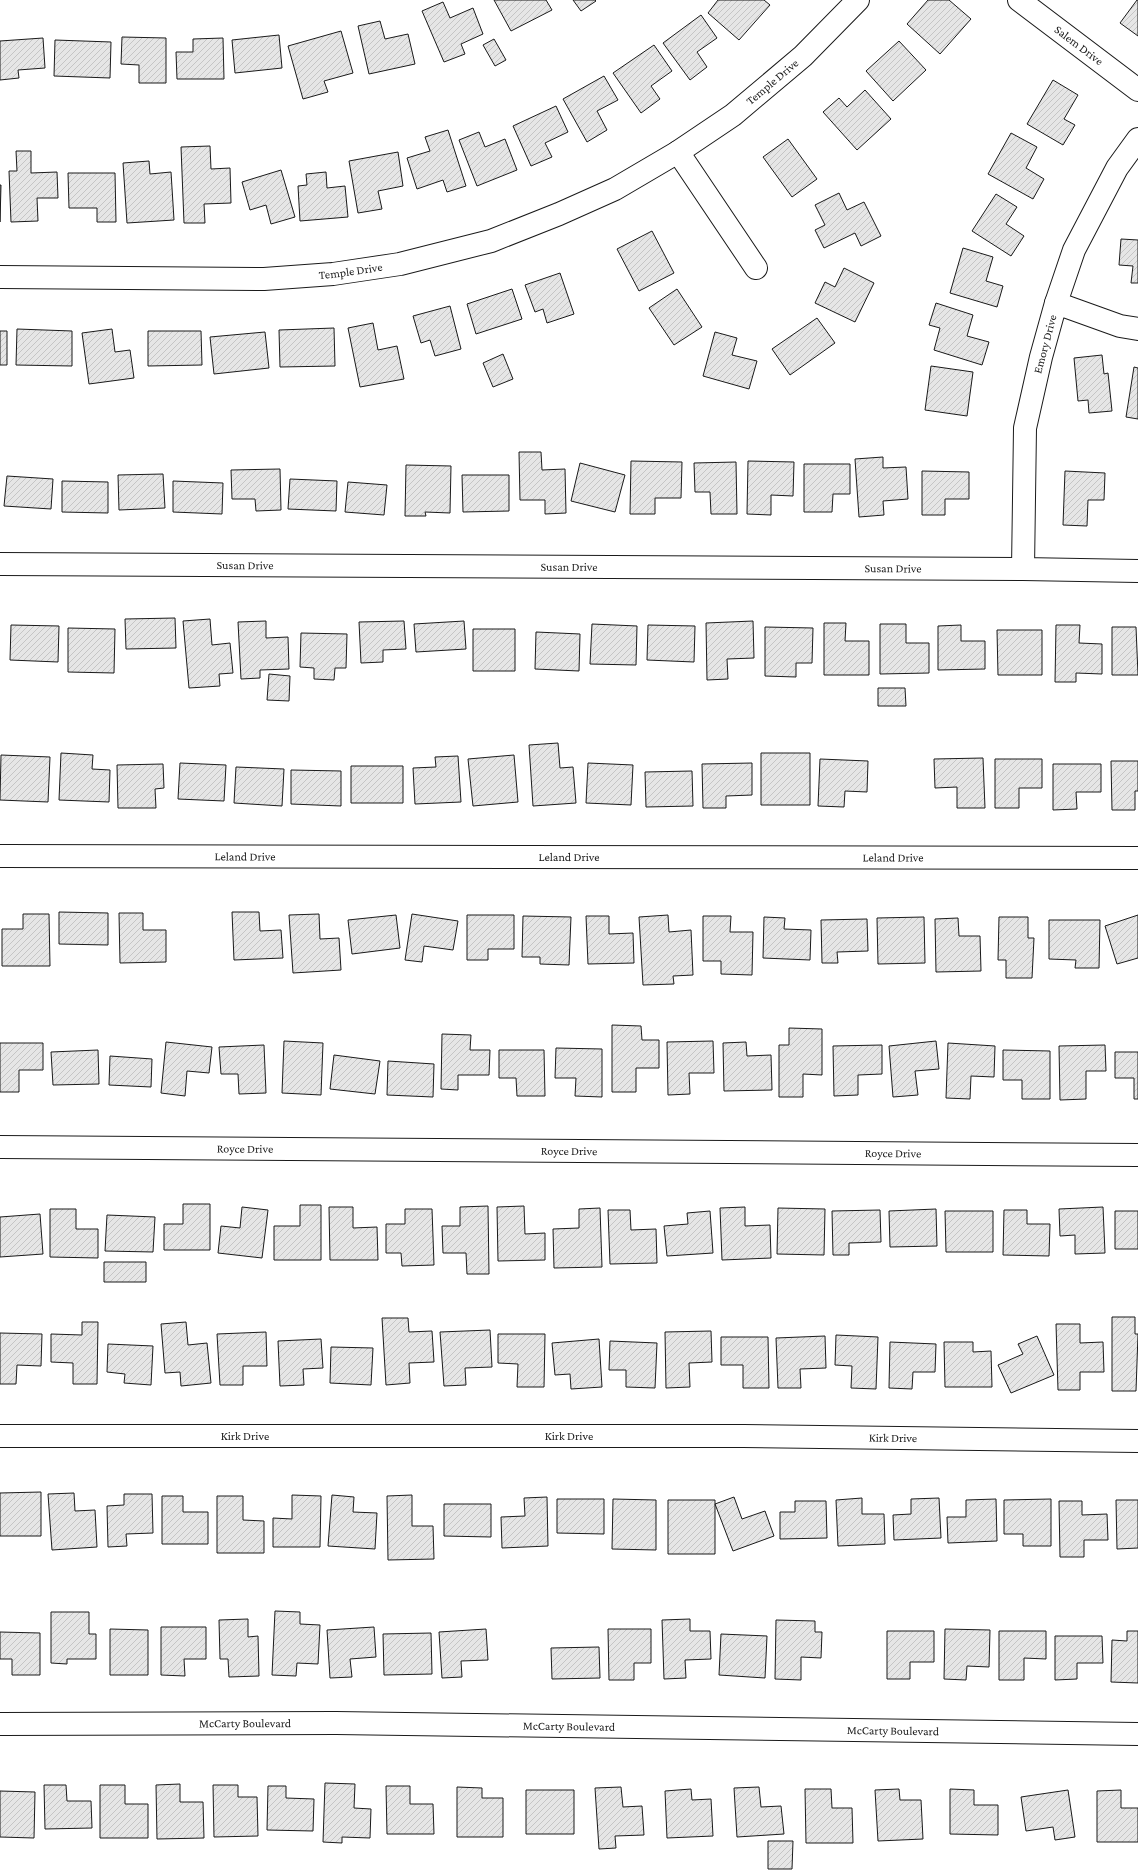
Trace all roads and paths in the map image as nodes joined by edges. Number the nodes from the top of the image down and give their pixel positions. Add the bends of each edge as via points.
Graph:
1 (858, 0) edge
2 (1019, 0) edge
3 (1138, 90) edge
4 (1138, 139) edge
5 (678, 152) junction
6 (756, 268) dead end
7 (0, 277) edge
8 (1056, 303) junction
9 (1138, 330) edge
10 (0, 564) edge
11 (1023, 569) junction
12 (1138, 571) edge
13 (0, 856) edge
14 (1138, 858) edge
15 (0, 1147) edge
16 (1138, 1155) edge
17 (0, 1436) edge
18 (1138, 1441) edge
19 (0, 1724) edge
20 (1138, 1734) edge

1 - 5 street, Temple Drive via 803,56 732,115
2 - 3 street, Salem Drive
4 - 8 street, Emory Drive via 1117,168 1074,250
5 - 6 street
5 - 7 street, Temple Drive via 615,189 546,219 491,241 400,264 333,274 264,279
8 - 9 street
8 - 11 street, Emory Drive via 1025,428
10 - 11 street, Susan Drive
11 - 12 street, Susan Drive
13 - 14 street, Leland Drive
15 - 16 street, Royce Drive
17 - 18 street, Kirk Drive via 743,1436
19 - 20 street, McCarty Boulevard via 336,1723

